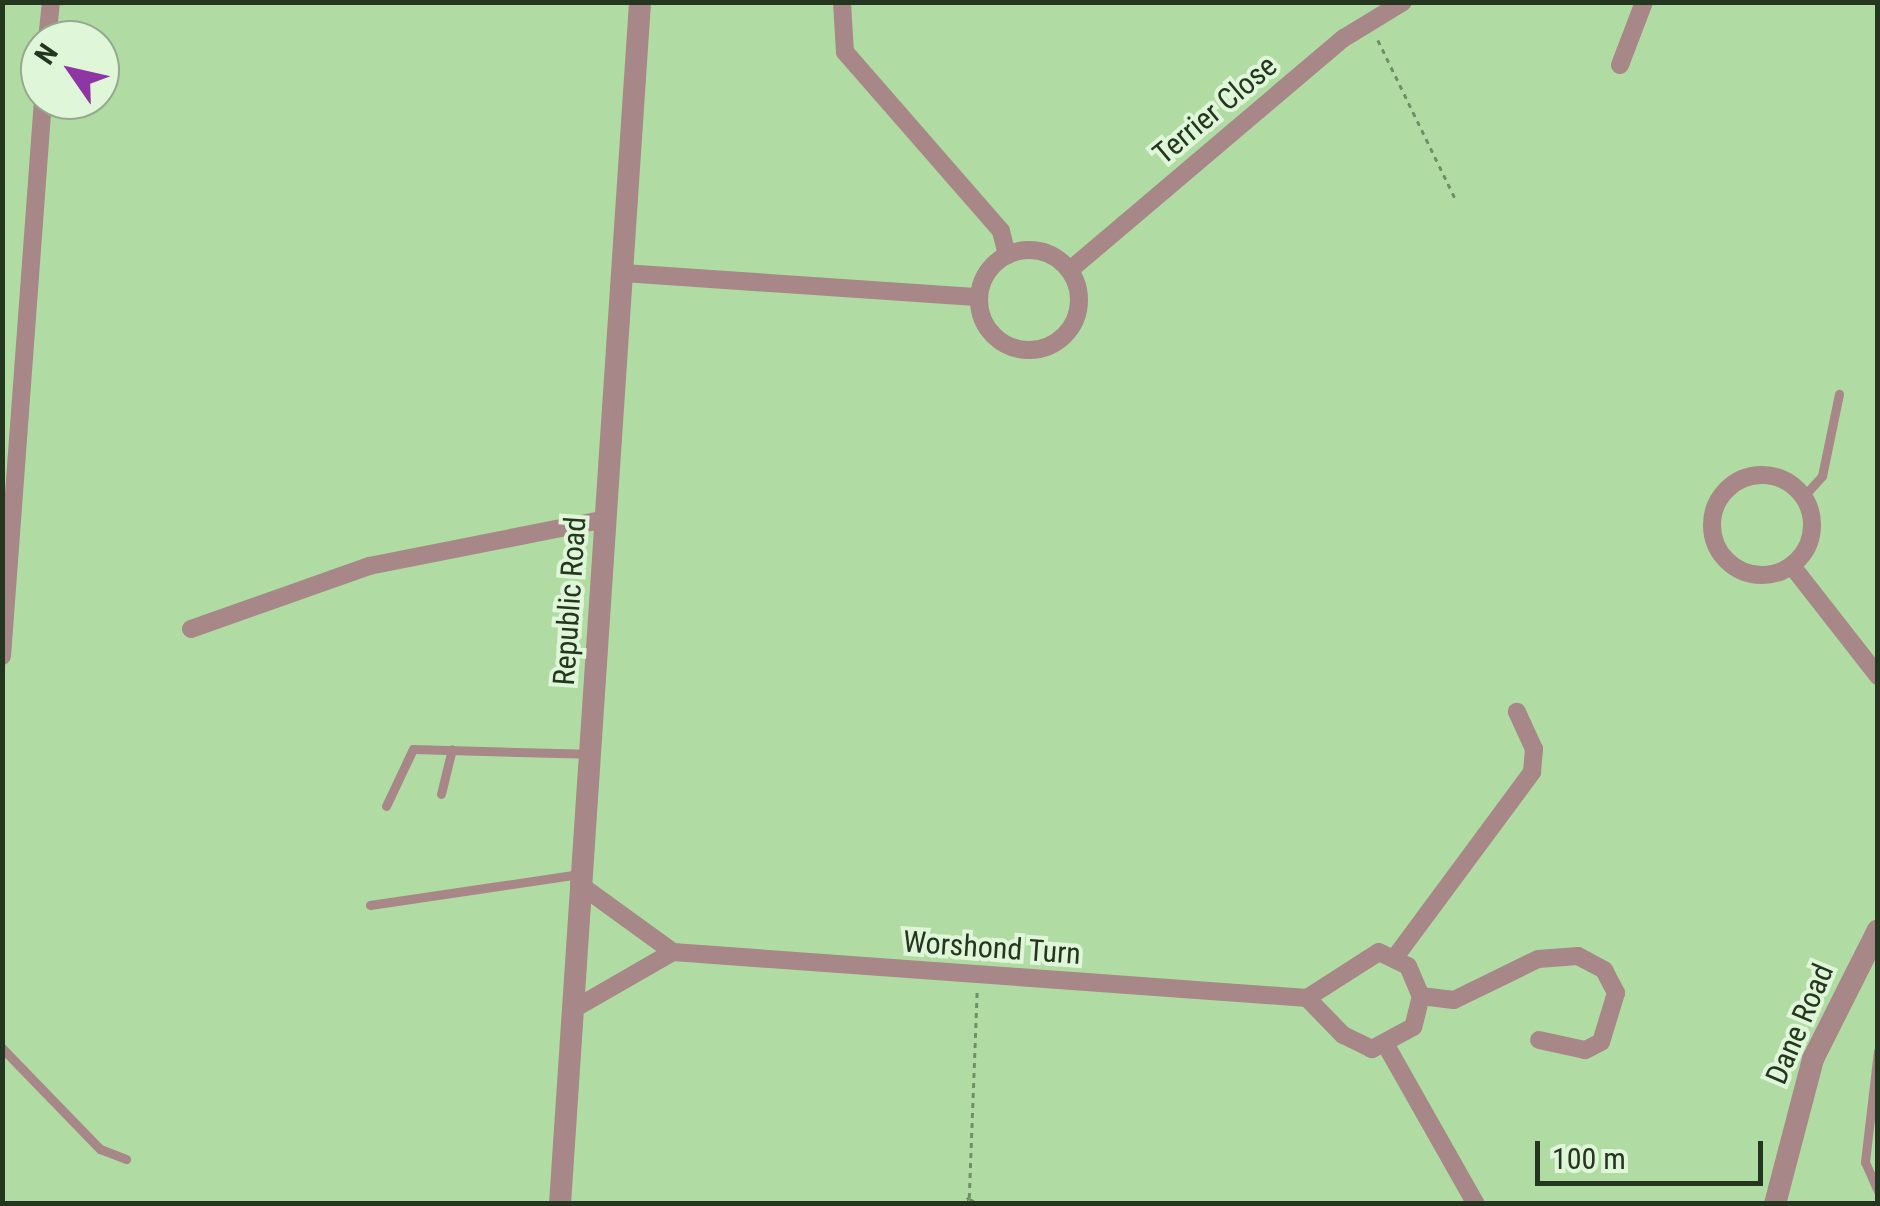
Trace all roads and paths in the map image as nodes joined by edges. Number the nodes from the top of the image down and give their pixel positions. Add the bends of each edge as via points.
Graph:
1 (640, 2) edge
2 (842, 2) edge
3 (1403, 2) edge
4 (1644, 2) edge
5 (1368, 21) junction
6 (1620, 65) dead end
7 (42, 120) edge
8 (1456, 200) dead end
9 (1007, 255) junction
10 (1070, 270) junction
11 (623, 273) junction
12 (979, 296) junction
13 (1839, 394) dead end
14 (1803, 497) junction
15 (606, 519) junction
16 (1792, 566) junction
17 (191, 629) dead end
18 (2, 656) edge
19 (1878, 676) edge
20 (1517, 712) dead end
21 (452, 749) junction
22 (589, 754) junction
23 (441, 794) dead end
24 (386, 806) dead end
25 (580, 879) junction
26 (370, 904) dead end
27 (1878, 930) edge
28 (673, 952) junction
29 (1396, 956) junction
30 (978, 976) junction
31 (1420, 996) junction
32 (1307, 998) junction
33 (572, 1010) junction
34 (1539, 1040) dead end
35 (1386, 1047) junction
36 (2, 1048) edge
37 (1878, 1051) edge
38 (126, 1158) dead end
39 (1878, 1191) edge
40 (969, 1198) junction
41 (560, 1204) edge
42 (958, 1204) edge
43 (978, 1204) edge
44 (1476, 1204) edge
45 (1776, 1204) edge

1 - 11 street, Republic Road
2 - 9 street via 845,52 1001,231
3 - 5 street, Terrier Close
4 - 6 street
5 - 8 path
5 - 10 street, Terrier Close
7 - 18 street
9 - 10 street via 1041,252
9 - 12 street
10 - 12 street via 1076,316 1043,348 997,339
11 - 12 street
11 - 15 street, Republic Road
13 - 14 lane via 1822,476
14 - 16 street via 1812,529
14 - 16 street via 1773,476 1745,478 1722,496 1712,522 1718,549 1738,570 1765,575
15 - 17 street via 369,566
15 - 22 street, Republic Road
16 - 19 street
20 - 29 street via 1534,749 1532,772
21 - 22 lane
21 - 23 lane
21 - 24 lane via 413,748
22 - 25 street, Republic Road
25 - 26 lane
25 - 28 street
25 - 33 street, Republic Road
27 - 45 street, Dane Road via 1813,1059
28 - 30 street, Worshond Turn
28 - 33 street
29 - 31 street
29 - 32 street via 1364,956
30 - 32 street, Worshond Turn
30 - 40 path
31 - 34 street via 1454,1000 1538,959 1578,956 1604,970 1616,994 1601,1042 1584,1050
31 - 35 street via 1412,1027
32 - 35 street via 1356,1044
33 - 41 street, Republic Road
35 - 44 street
36 - 38 lane via 100,1149
37 - 39 lane via 1865,1162
40 - 42 path
40 - 43 path

